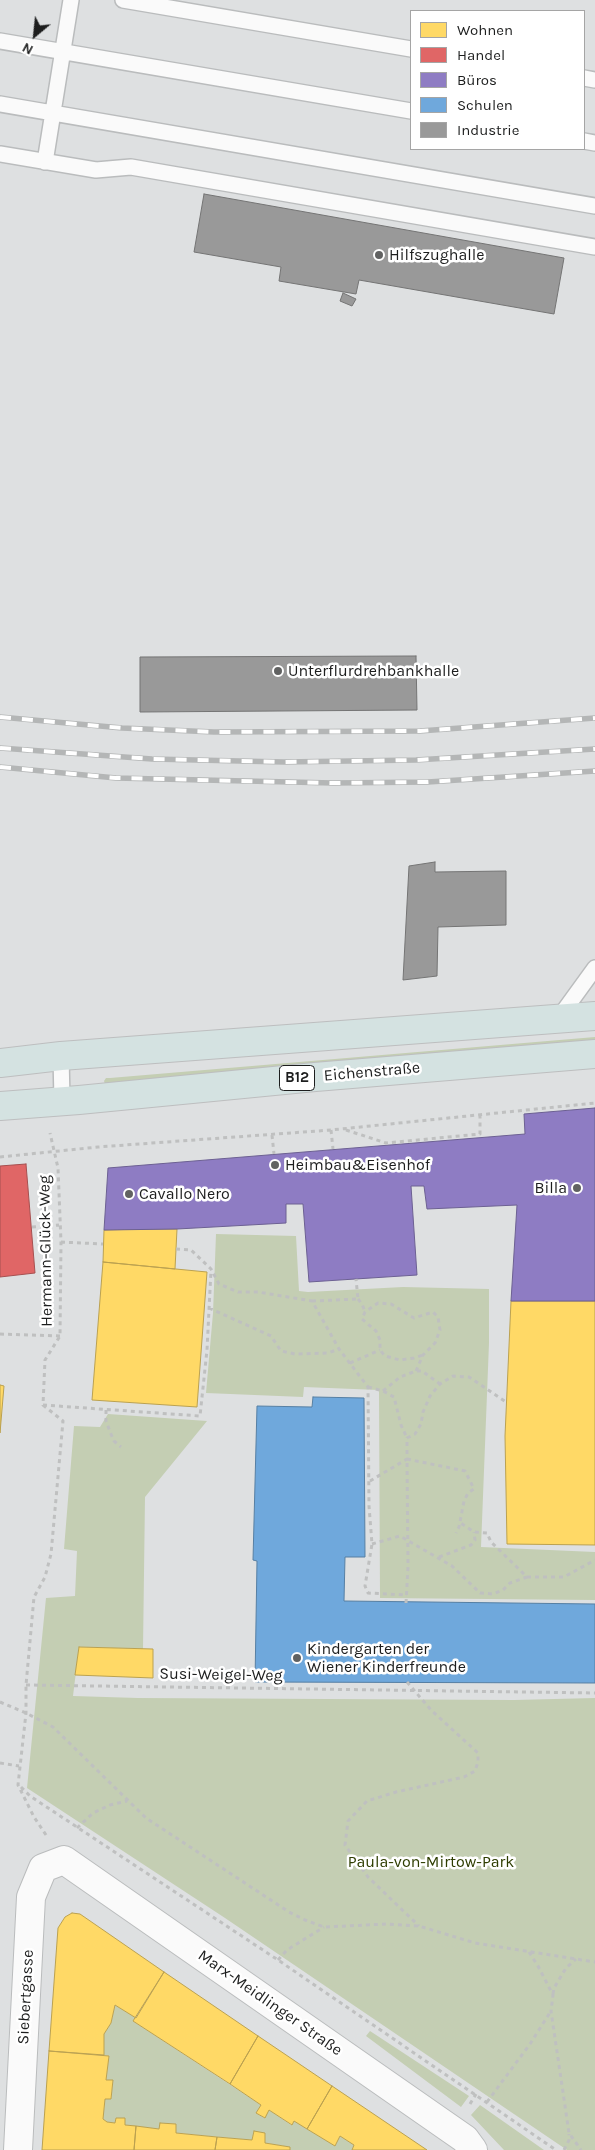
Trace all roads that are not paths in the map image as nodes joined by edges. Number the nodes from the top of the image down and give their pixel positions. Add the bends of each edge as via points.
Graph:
1 (71, 0) edge
2 (124, 0) edge
3 (0, 41) edge
4 (410, 49) edge
5 (63, 51) junction
6 (0, 104) edge
7 (410, 111) edge
8 (53, 113) junction
9 (0, 154) edge
10 (45, 162) junction
11 (595, 206) edge
12 (595, 247) edge
13 (595, 968) edge
14 (595, 1016) edge
15 (558, 1019) junction
16 (595, 1054) edge
17 (61, 1056) junction
18 (0, 1063) edge
19 (62, 1100) junction
20 (0, 1106) edge
21 (64, 1860) joint
22 (18, 2150) edge
23 (473, 2150) edge

1 - 5 lane
2 - 4 lane
3 - 5 lane
5 - 7 lane
5 - 8 lane
6 - 8 lane
8 - 10 lane
8 - 11 lane
9 - 10 lane
10 - 12 lane via 96,170 131,167
13 - 15 lane
14 - 15 main road
15 - 17 main road
16 - 19 main road, Eichenstraße / B12
17 - 18 main road
17 - 19 lane
19 - 20 main road, Eichenstraße / B12
21 - 22 street, Siebertgasse via 43,1868 31,1897
21 - 23 street, Marx-Meidlinger Straße via 465,2139

